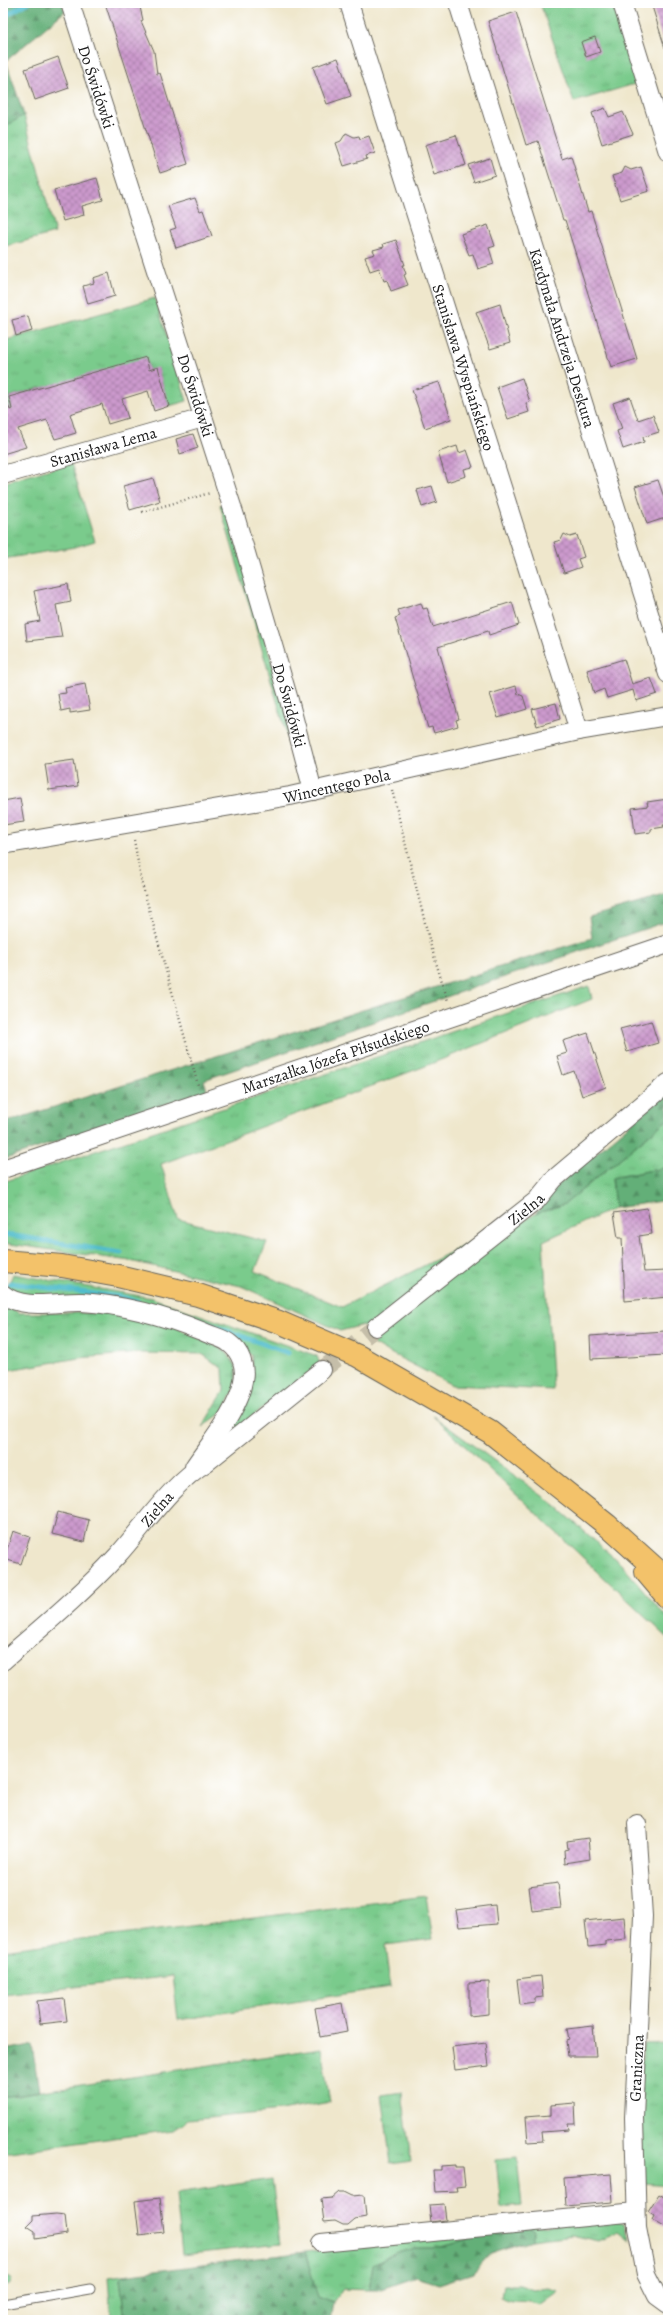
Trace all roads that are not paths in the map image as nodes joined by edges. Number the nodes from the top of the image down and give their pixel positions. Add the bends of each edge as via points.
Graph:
1 (70, 3) edge
2 (349, 3) edge
3 (458, 3) edge
4 (622, 3) edge
5 (668, 152) edge
6 (203, 418) junction
7 (3, 475) edge
8 (668, 674) edge
9 (668, 716) edge
10 (579, 731) junction
11 (313, 791) junction
12 (3, 845) edge
13 (668, 944) edge
14 (668, 1084) edge
15 (3, 1168) edge
16 (3, 1261) edge
17 (3, 1294) edge
18 (376, 1327) tunnel mouth
19 (322, 1370) tunnel mouth
20 (190, 1472) junction
21 (607, 1525) junction
22 (668, 1580) edge
23 (668, 1598) edge
24 (3, 1661) edge
25 (637, 1824) dead end
26 (636, 2212) junction
27 (321, 2243) dead end
28 (90, 2289) dead end
29 (3, 2304) edge
30 (668, 2304) edge

1 - 6 street, Do Świdówki
2 - 10 street, Stanisława Wyspiańskiego
3 - 8 street, Kardynała Andrzeja Deskura
4 - 5 street
6 - 7 street, Stanisława Lema
6 - 11 street, Do Świdówki via 281,672
9 - 10 street, Wincentego Pola
10 - 11 street, Wincentego Pola
11 - 12 street, Wincentego Pola
13 - 15 street, Marszałka Józefa Piłsudskiego
14 - 18 street, Zielna via 554,1179 537,1200
16 - 21 main road via 62,1266 198,1295 279,1322 358,1356 490,1432
17 - 20 street via 10,1300 31,1303 81,1302 127,1307 187,1325 229,1343 239,1353 244,1366 240,1396
19 - 20 street, Zielna via 207,1462
20 - 24 street, Zielna via 116,1557 64,1608
21 - 22 main road
21 - 23 main road
25 - 26 street, Graniczna via 643,1916 634,2118
26 - 27 street
26 - 30 street, Graniczna via 646,2274 657,2296
28 - 29 lane

